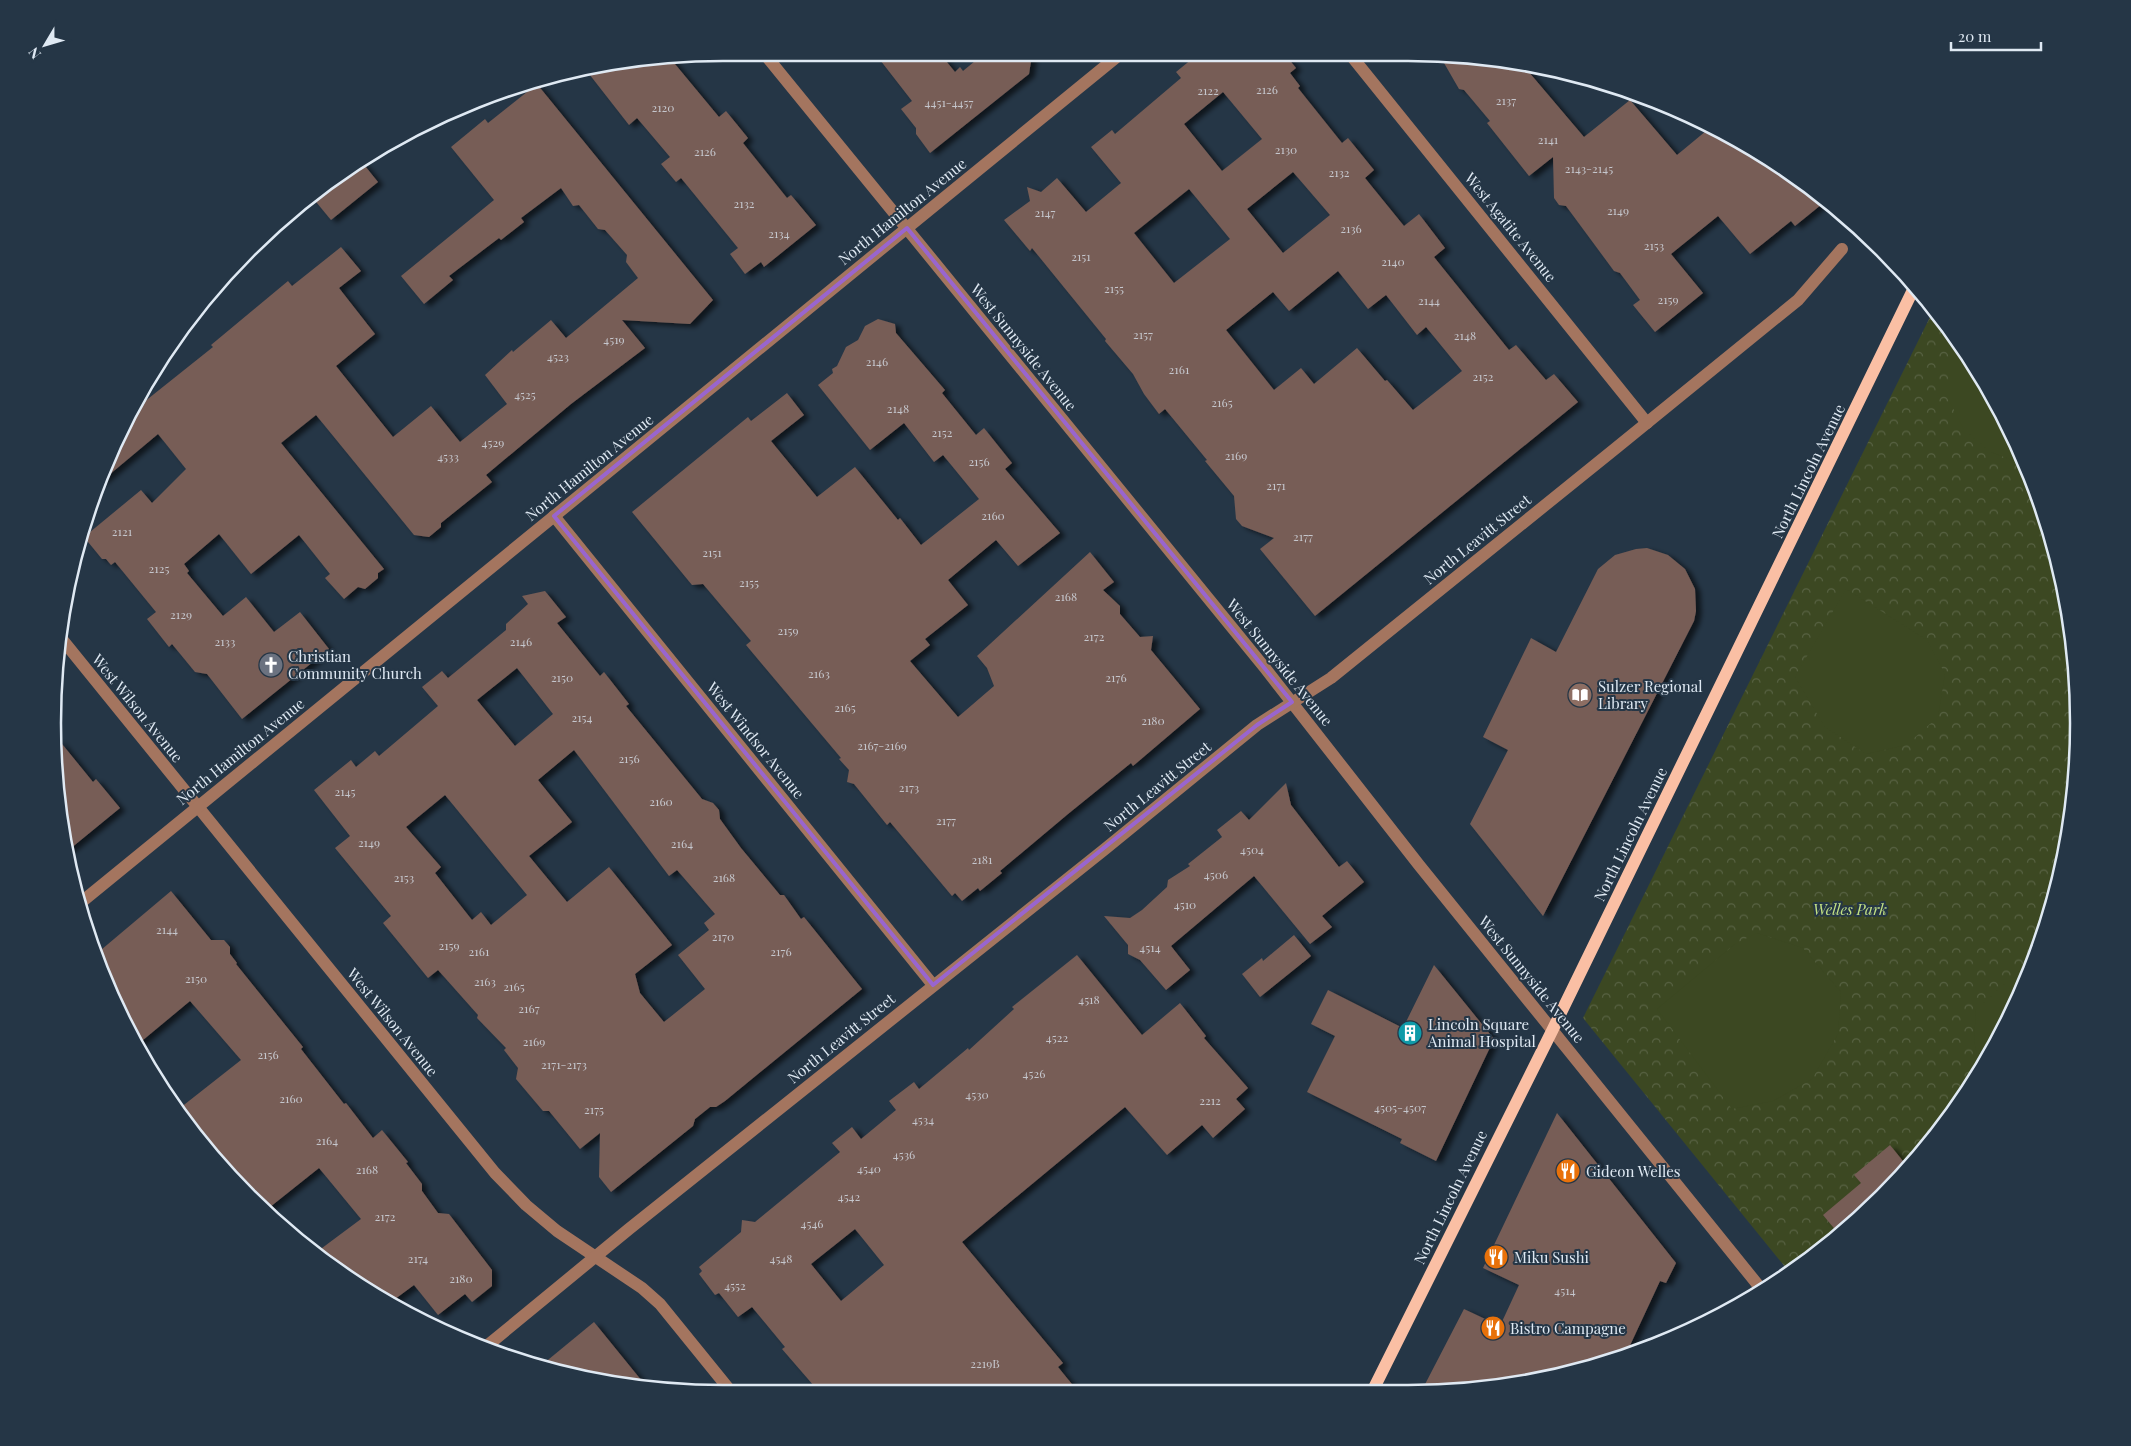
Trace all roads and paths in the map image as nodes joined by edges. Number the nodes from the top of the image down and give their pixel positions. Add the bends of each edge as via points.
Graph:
1 (770, 61) edge
2 (1112, 61) edge
3 (1356, 61) edge
4 (907, 228) junction
5 (1842, 249) dead end
6 (1911, 294) edge
7 (1647, 422) junction
8 (554, 516) junction
9 (66, 645) edge
10 (1292, 702) junction
11 (198, 807) junction
12 (85, 899) edge
13 (933, 985) junction
14 (1552, 1031) junction
15 (596, 1256) junction
16 (1758, 1284) edge
17 (491, 1342) edge
18 (726, 1385) edge
19 (1375, 1385) edge

1 - 4 street, West Sunnyside Avenue
2 - 4 street, North Hamilton Avenue
3 - 7 street, West Agatite Avenue
4 - 8 street, North Hamilton Avenue
4 - 10 street, West Sunnyside Avenue
5 - 7 street, North Leavitt Street via 1798,300
6 - 14 main road, North Lincoln Avenue
7 - 10 street, North Leavitt Street via 1331,678
8 - 11 street, North Hamilton Avenue
8 - 13 street, West Windsor Avenue
9 - 11 street, West Wilson Avenue
10 - 13 street, North Leavitt Street via 1257,725
10 - 14 street, West Sunnyside Avenue
11 - 12 street, North Hamilton Avenue
11 - 15 street, West Wilson Avenue via 495,1173 557,1231
13 - 15 street, North Leavitt Street
14 - 16 street, West Sunnyside Avenue
14 - 19 main road, North Lincoln Avenue
15 - 17 street, North Leavitt Street
15 - 18 street, West Wilson Avenue via 660,1304

